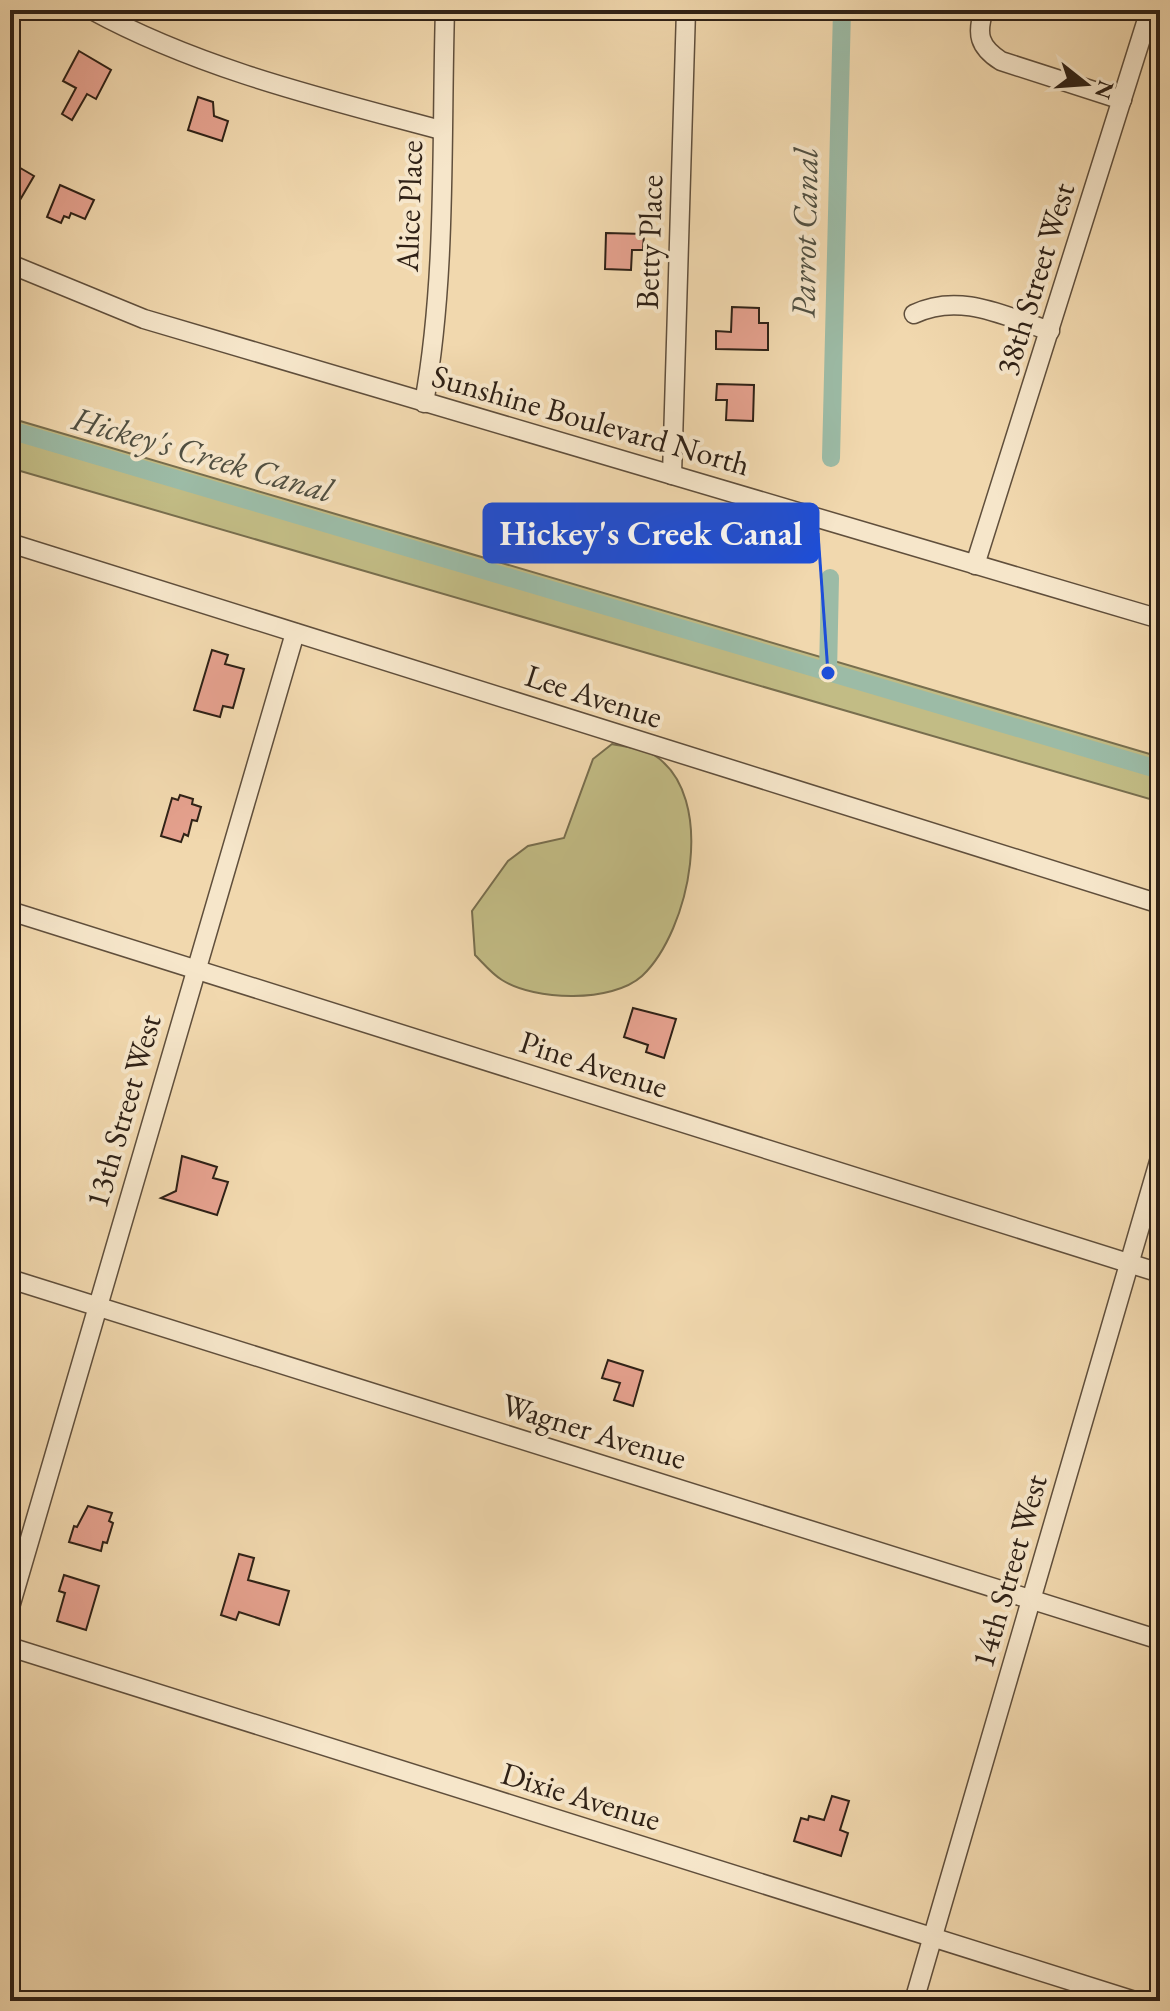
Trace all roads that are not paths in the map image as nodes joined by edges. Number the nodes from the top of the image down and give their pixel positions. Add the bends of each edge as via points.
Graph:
1 (92, 10) edge
2 (445, 10) edge
3 (686, 10) edge
4 (984, 10) edge
5 (1150, 10) edge
6 (1122, 100) junction
7 (441, 130) junction
8 (10, 264) edge
9 (914, 314) dead end
10 (1050, 331) junction
11 (424, 403) junction
12 (672, 475) junction
13 (10, 543) edge
14 (975, 565) junction
15 (1160, 619) edge
16 (295, 633) junction
17 (1160, 904) edge
18 (10, 911) edge
19 (195, 969) junction
20 (1160, 1158) edge
21 (1129, 1264) junction
22 (1160, 1273) edge
23 (10, 1279) edge
24 (97, 1306) junction
25 (1032, 1600) junction
26 (10, 1607) edge
27 (1160, 1640) edge
28 (10, 1647) edge
29 (933, 1938) junction
30 (914, 2001) edge
31 (1135, 2001) edge

1 - 7 street via 206,62
2 - 7 street, Alice Place
3 - 12 street, Betty Place
4 - 6 street via 978,35 985,51 1001,61
5 - 6 street, 38th Street West
6 - 10 street, 38th Street West
7 - 11 street, Alice Place via 433,355
8 - 11 street, Sunshine Boulevard North via 144,319
9 - 10 street via 941,304 970,305
10 - 14 street, 38th Street West
11 - 12 street, Sunshine Boulevard North
12 - 14 street, Sunshine Boulevard North
13 - 16 street, Lee Avenue
14 - 15 street, Sunshine Boulevard North
16 - 17 street, Lee Avenue
16 - 19 street, 13th Street West
18 - 19 street, Pine Avenue
19 - 21 street, Pine Avenue
19 - 24 street, 13th Street West
20 - 21 street, 14th Street West
21 - 22 street, Pine Avenue
21 - 25 street, 14th Street West
23 - 24 street, Wagner Avenue
24 - 25 street, Wagner Avenue
24 - 26 street, 13th Street West
25 - 27 street, Wagner Avenue
25 - 29 street, 14th Street West
28 - 29 street, Dixie Avenue
29 - 30 street, 14th Street West
29 - 31 street, Dixie Avenue

